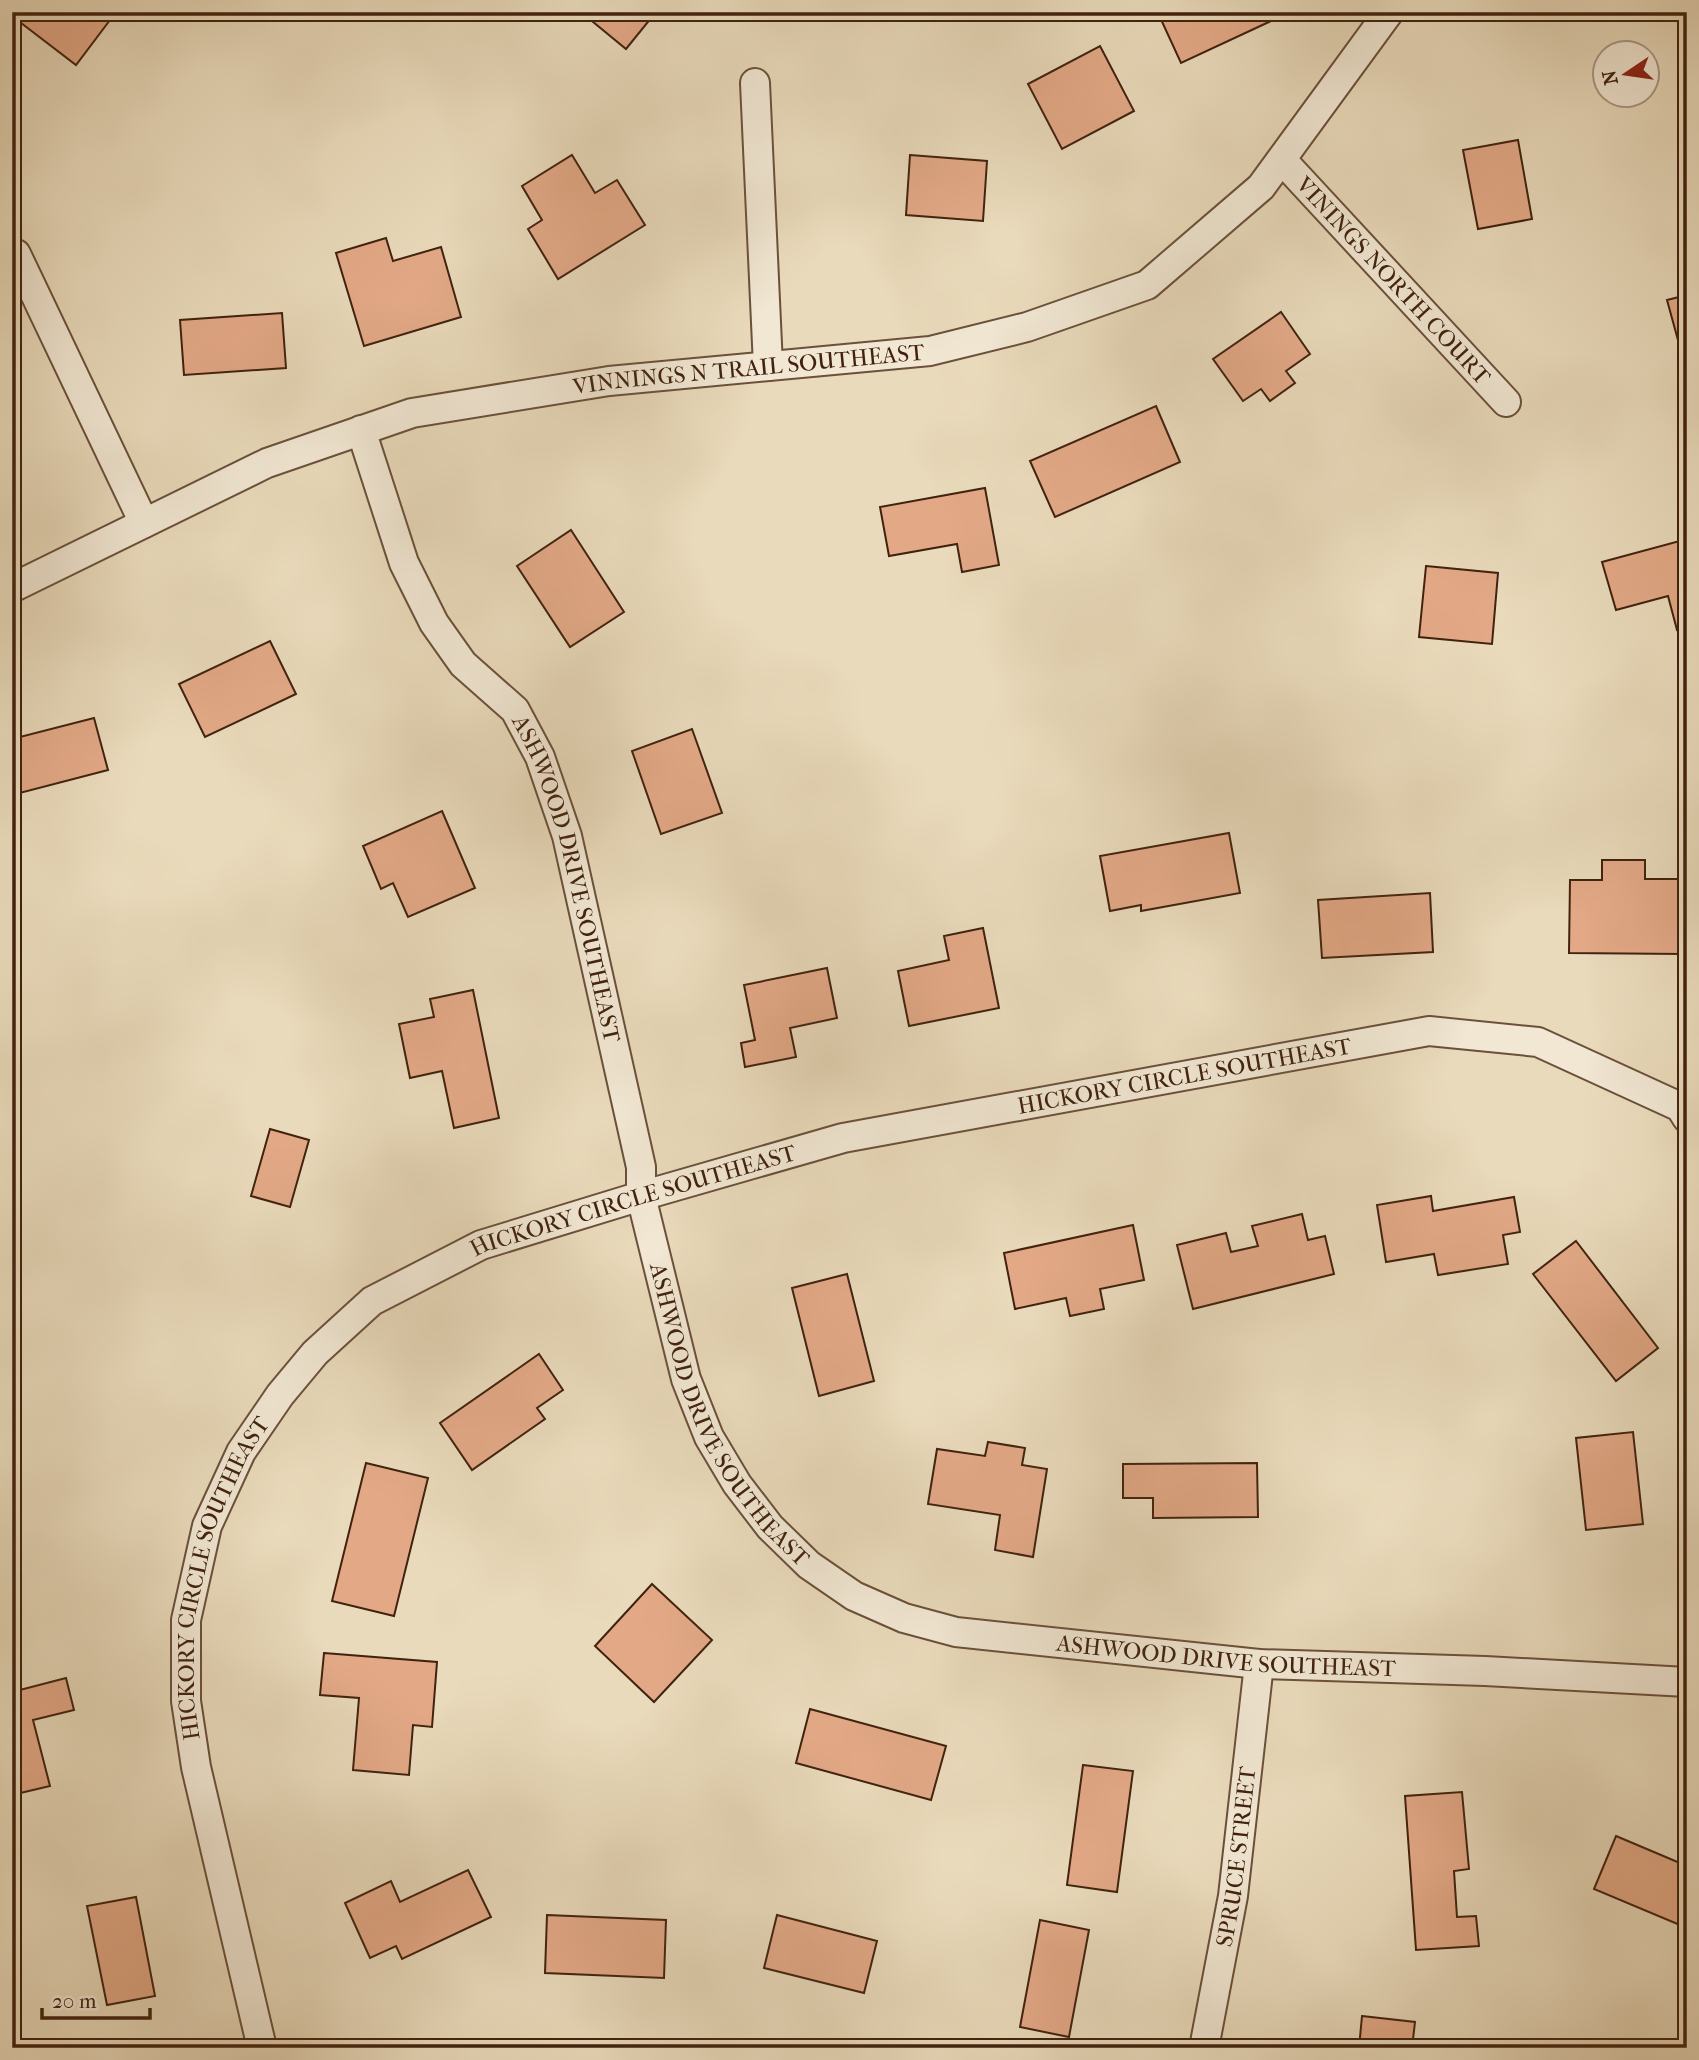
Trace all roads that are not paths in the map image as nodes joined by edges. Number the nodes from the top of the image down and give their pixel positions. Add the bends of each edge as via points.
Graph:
1 (1389, 12) edge
2 (755, 83) dead end
3 (1282, 160) junction
4 (12, 253) edge
5 (768, 366) junction
6 (1506, 402) dead end
7 (361, 430) junction
8 (144, 523) junction
9 (12, 588) edge
10 (1684, 1108) edge
11 (640, 1196) junction
12 (1259, 1664) junction
13 (1687, 1682) edge
14 (262, 2048) edge
15 (1204, 2048) edge

1 - 3 street, VINNINGS N TRAIL SOUTHEAST
2 - 5 street
3 - 5 street, VINNINGS N TRAIL SOUTHEAST via 1261,187 1147,285 1027,327 930,351
3 - 6 street, VININGS NORTH COURT
4 - 8 street
5 - 7 street, VINNINGS N TRAIL SOUTHEAST via 609,381 412,413
7 - 8 street, VINNINGS N TRAIL SOUTHEAST via 267,463
7 - 11 street, ASHWOOD DRIVE SOUTHEAST via 404,563 435,623 463,664 515,710 540,757 567,836 641,1167
8 - 9 street, VINNINGS N TRAIL SOUTHEAST
10 - 11 street, HICKORY CIRCLE SOUTHEAST via 1538,1042 1429,1031 843,1138
11 - 12 street, ASHWOOD DRIVE SOUTHEAST via 686,1379 709,1437 770,1527 809,1565 855,1596 904,1618 956,1632
11 - 14 street, HICKORY CIRCLE SOUTHEAST via 481,1245 372,1301 315,1353 280,1395 241,1452 207,1526 186,1620 186,1701 196,1767
12 - 13 street, ASHWOOD DRIVE SOUTHEAST
12 - 15 street, SPRUCE STREET via 1233,1896

